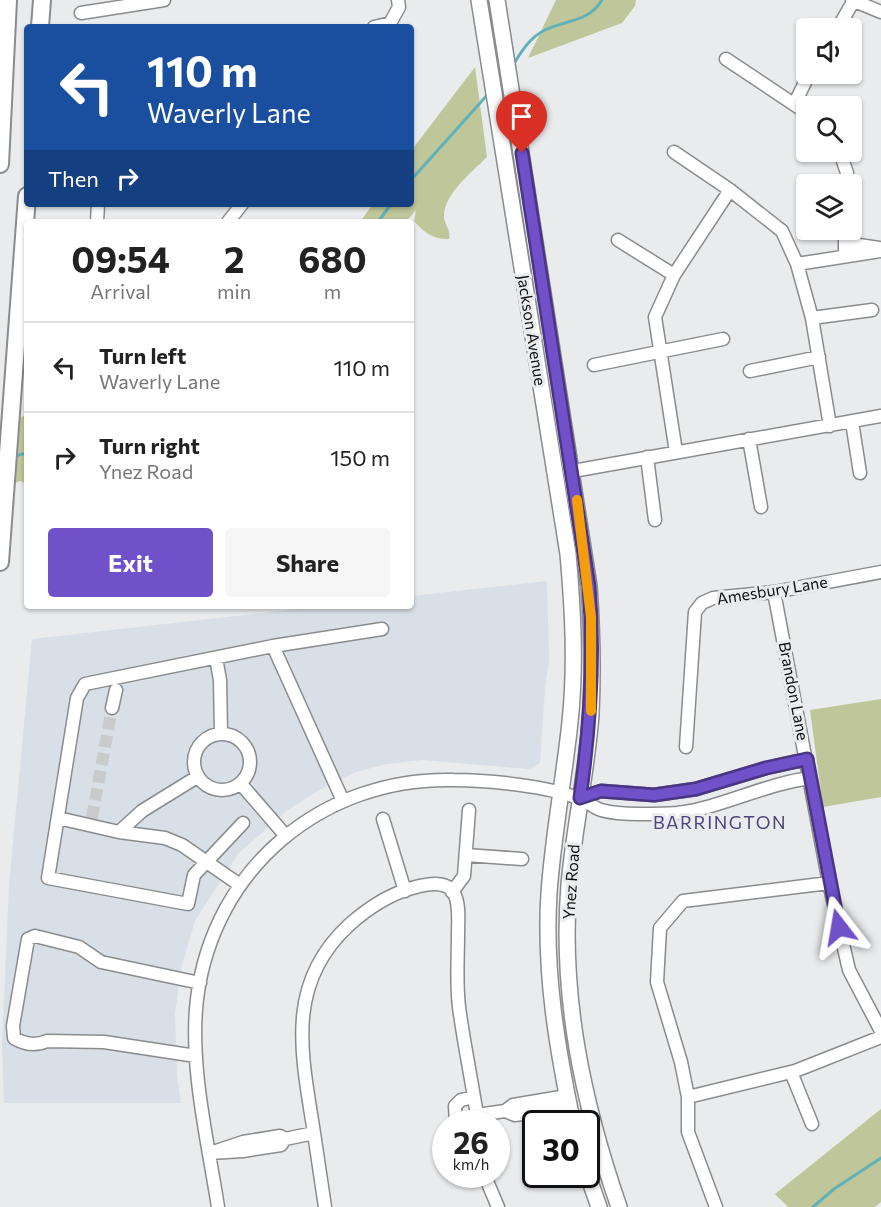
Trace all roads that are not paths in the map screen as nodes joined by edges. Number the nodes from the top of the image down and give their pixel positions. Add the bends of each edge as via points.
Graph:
1 (8, 0) edge
2 (42, 0) edge
3 (164, 0) edge
4 (398, 0) edge
5 (479, 0) edge
6 (497, 0) edge
7 (853, 0) edge
8 (872, 0) edge
9 (881, 3) edge
10 (881, 12) edge
11 (81, 13) dead end
12 (843, 18) edge
13 (40, 24) edge
14 (390, 24) edge
15 (726, 59) dead end
16 (804, 84) edge
17 (795, 103) joint
18 (674, 152) dead end
19 (0, 164) edge
20 (730, 190) junction
21 (240, 207) edge
22 (230, 219) edge
23 (24, 240) edge
24 (618, 240) dead end
25 (845, 240) edge
26 (845, 249) junction
27 (881, 251) edge
28 (797, 264) junction
29 (674, 275) junction
30 (872, 310) dead end
31 (812, 318) junction
32 (723, 339) dead end
33 (659, 354) junction
34 (819, 357) junction
35 (594, 365) dead end
36 (750, 371) dead end
37 (558, 380) junction
38 (541, 383) junction
39 (881, 416) edge
40 (852, 422) junction
41 (830, 426) junction
42 (749, 440) junction
43 (676, 452) junction
44 (647, 457) junction
45 (573, 471) junction
46 (860, 473) dead end
47 (762, 507) dead end
48 (655, 520) dead end
49 (585, 552) joint
50 (568, 554) joint
51 (0, 562) edge
52 (881, 572) edge
53 (774, 592) junction
54 (382, 629) dead end
55 (273, 646) junction
56 (216, 658) junction
57 (116, 690) dead end
58 (112, 708) tunnel mouth
59 (221, 734) junction
60 (686, 747) dead end
61 (807, 759) junction
62 (197, 777) junction
63 (810, 778) junction
64 (241, 784) junction
65 (561, 794) junction
66 (580, 798) junction
67 (343, 801) junction
68 (469, 810) dead end
69 (58, 818) junction
70 (384, 819) dead end
71 (243, 823) dead end
72 (119, 832) junction
73 (285, 835) junction
74 (466, 855) junction
75 (522, 859) dead end
76 (206, 861) junction
77 (829, 884) junction
78 (240, 885) junction
79 (405, 891) junction
80 (452, 892) junction
81 (200, 983) junction
82 (881, 1031) edge
83 (881, 1037) edge
84 (196, 1056) junction
85 (790, 1072) junction
86 (474, 1097) junction
87 (688, 1097) junction
88 (568, 1101) junction
89 (455, 1110) edge
90 (476, 1110) edge
91 (506, 1110) edge
92 (570, 1110) edge
93 (581, 1110) edge
94 (812, 1124) dead end
95 (314, 1133) junction
96 (210, 1153) junction
97 (600, 1172) edge
98 (610, 1182) junction
99 (490, 1188) edge
100 (592, 1188) edge
101 (218, 1207) edge
102 (325, 1207) edge
103 (498, 1207) edge
104 (599, 1207) edge
105 (619, 1207) edge
106 (716, 1207) edge

1 - 19 highway
2 - 13 highway
3 - 11 street
4 - 14 street via 399,7
5 - 38 main road, Jackson Avenue
6 - 37 main road, Jackson Avenue
7 - 10 street
7 - 12 street
8 - 9 street
15 - 17 street
16 - 17 street
18 - 20 street
20 - 28 street via 782,231
20 - 29 street
21 - 22 street
23 - 51 highway
24 - 29 street
25 - 26 street
26 - 27 street
26 - 28 street
28 - 31 street
29 - 33 street via 655,317
30 - 31 street
31 - 34 street
32 - 33 street
33 - 35 street
33 - 43 street
34 - 36 street
34 - 41 street
37 - 38 main road
37 - 45 main road, Jackson Avenue
38 - 50 main road, Jackson Avenue
39 - 40 street
40 - 41 street
40 - 46 street
41 - 42 street
42 - 43 street
42 - 47 street
43 - 44 street
44 - 45 street
44 - 48 street
45 - 49 main road, Jackson Avenue
49 - 66 main road, Ynez Road via 591,617 591,687
50 - 65 main road, Ynez Road via 574,672
52 - 53 street, Amesbury Lane
53 - 60 street, Amesbury Lane via 713,598 695,612
53 - 61 street, Brandon Lane
54 - 55 street
55 - 56 street
55 - 67 street
56 - 59 street
56 - 69 street via 86,684 77,698
57 - 58 street
59 - 62 street via 211,735 197,748
59 - 64 street via 238,738 249,752 250,769
61 - 63 street, Brandon Lane
61 - 66 street via 696,789 654,795 601,791
62 - 64 street via 217,790
62 - 72 street via 142,811
63 - 66 street via 678,813 601,810
63 - 77 street, Brandon Lane
64 - 73 street
65 - 66 street
65 - 67 street via 481,781 416,781 371,789
65 - 88 main road, Ynez Road via 549,895 549,955 554,1019
66 - 98 main road, Ynez Road via 569,886 571,1012 585,1095
67 - 73 street
68 - 74 street
69 - 72 street via 91,822
69 - 76 street via 48,878 188,904 194,875
70 - 79 street
71 - 76 street
72 - 76 street via 165,838
73 - 78 street
74 - 75 street
74 - 80 street via 464,876
76 - 78 street
77 - 82 street, Brandon Lane via 849,970
77 - 87 street via 683,901 660,928 657,982
78 - 81 street via 218,928
79 - 80 street via 433,884 446,886
79 - 95 street via 385,897 331,941 305,994 304,1072
80 - 86 street via 458,910 459,1005
81 - 84 street
81 - 84 street via 101,962 80,947 35,936 28,939 12,1035 20,1041 39,1044 104,1042
83 - 85 street
84 - 96 street
85 - 87 street
85 - 94 street
86 - 89 street via 461,1100
86 - 90 street
87 - 106 street via 688,1132
88 - 91 street via 513,1105
88 - 92 main road, Ynez Road
88 - 93 main road
95 - 96 street via 243,1142
95 - 102 street
96 - 101 street
97 - 98 main road
98 - 105 main road, Ynez Road
99 - 103 street
100 - 104 main road

